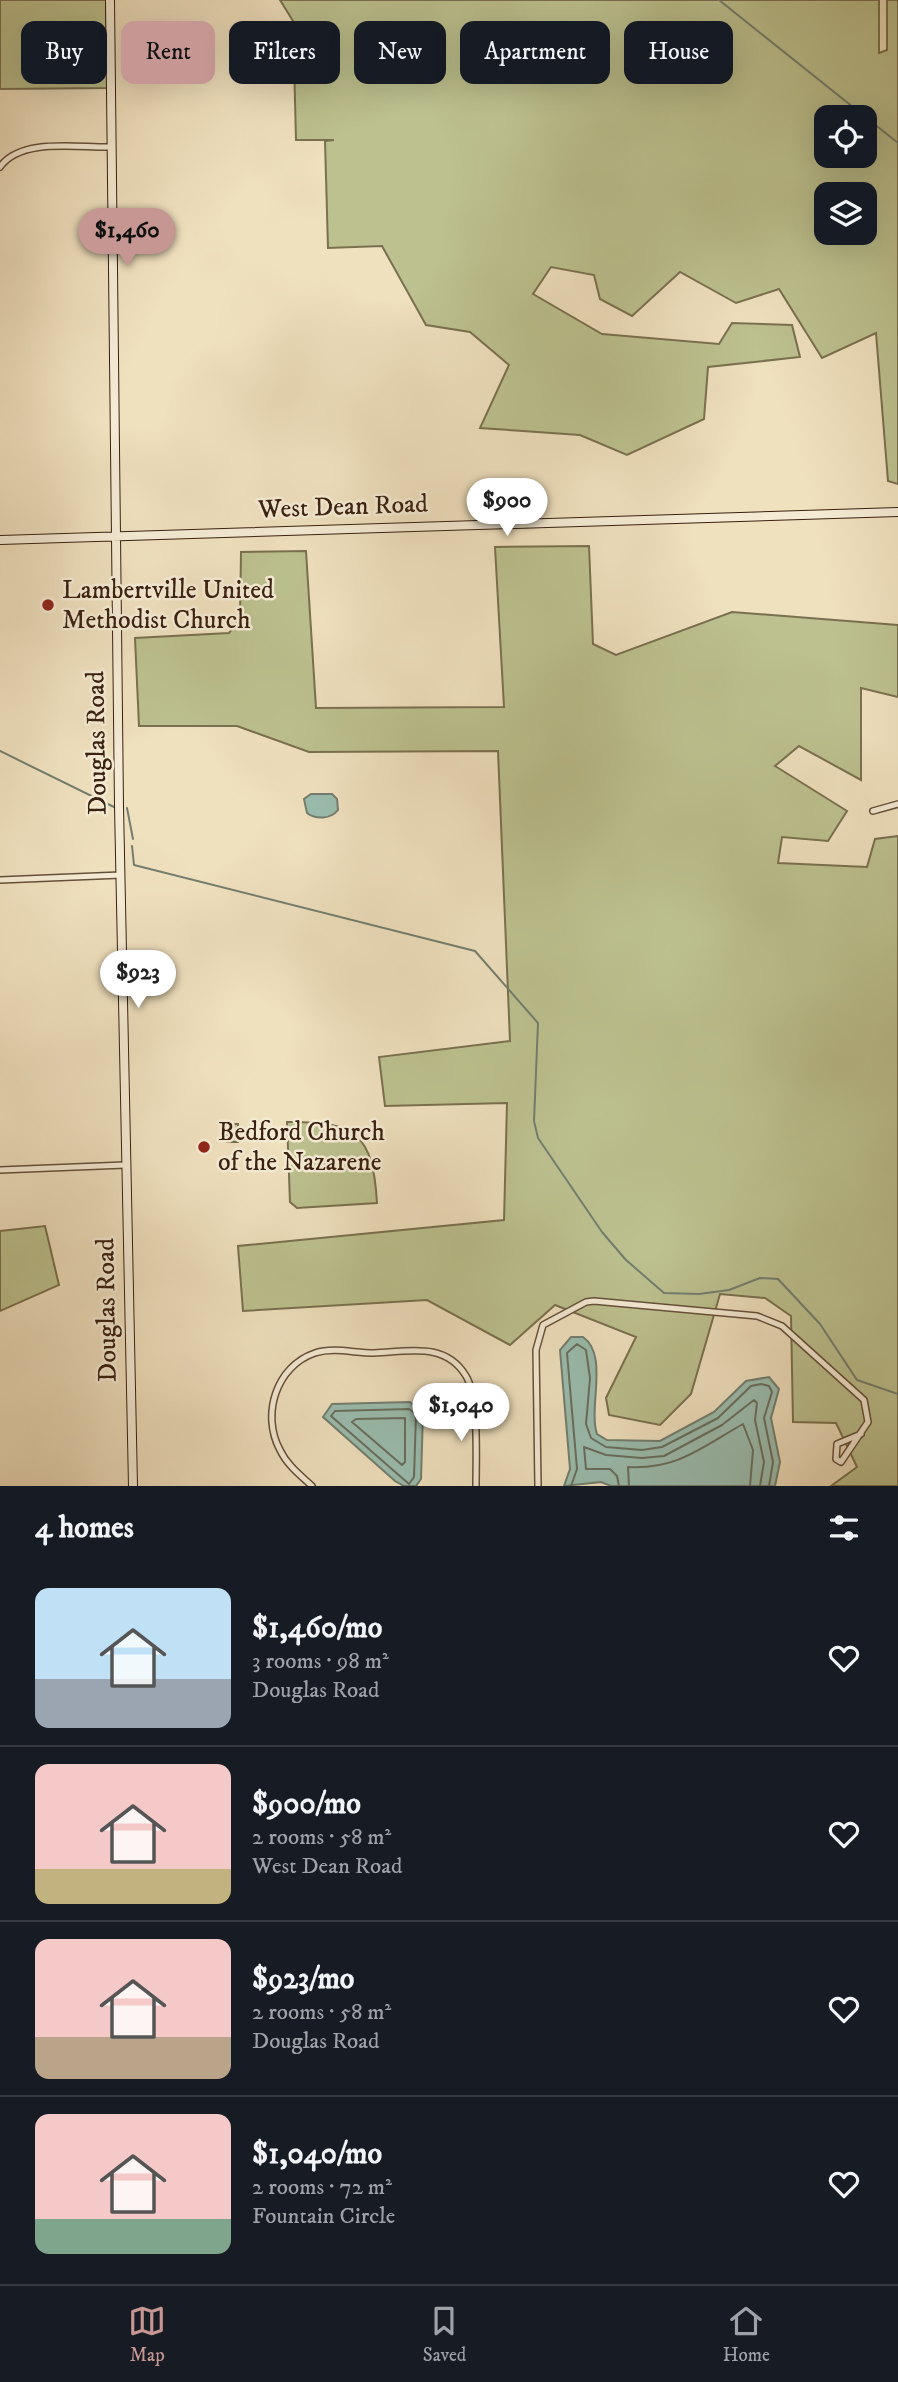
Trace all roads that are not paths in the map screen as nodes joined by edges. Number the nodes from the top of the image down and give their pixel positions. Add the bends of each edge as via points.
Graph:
1 (110, 0) edge
2 (111, 147) junction
3 (0, 167) edge
4 (898, 512) edge
5 (116, 536) junction
6 (0, 540) edge
7 (898, 804) edge
8 (873, 811) dead end
9 (121, 875) junction
10 (0, 880) edge
11 (125, 1165) junction
12 (0, 1170) edge
13 (861, 1434) junction
14 (133, 1486) edge
15 (312, 1486) edge
16 (476, 1486) edge
17 (538, 1486) edge

1 - 2 street, Douglas Road
2 - 3 street via 26,149
2 - 5 street, Douglas Road
4 - 5 street, West Dean Road
5 - 6 street, West Dean Road
5 - 9 street, Douglas Road
7 - 8 street
9 - 10 street
9 - 11 street, Douglas Road
11 - 12 street
11 - 14 street, Douglas Road
13 - 13 street via 841,1462 836,1459 837,1444
13 - 17 street via 868,1422 864,1400 782,1326 745,1315 685,1307 586,1302 543,1325 536,1350
15 - 16 street via 287,1462 274,1435 274,1399 286,1374 322,1351 416,1349 446,1357 469,1381 475,1401

